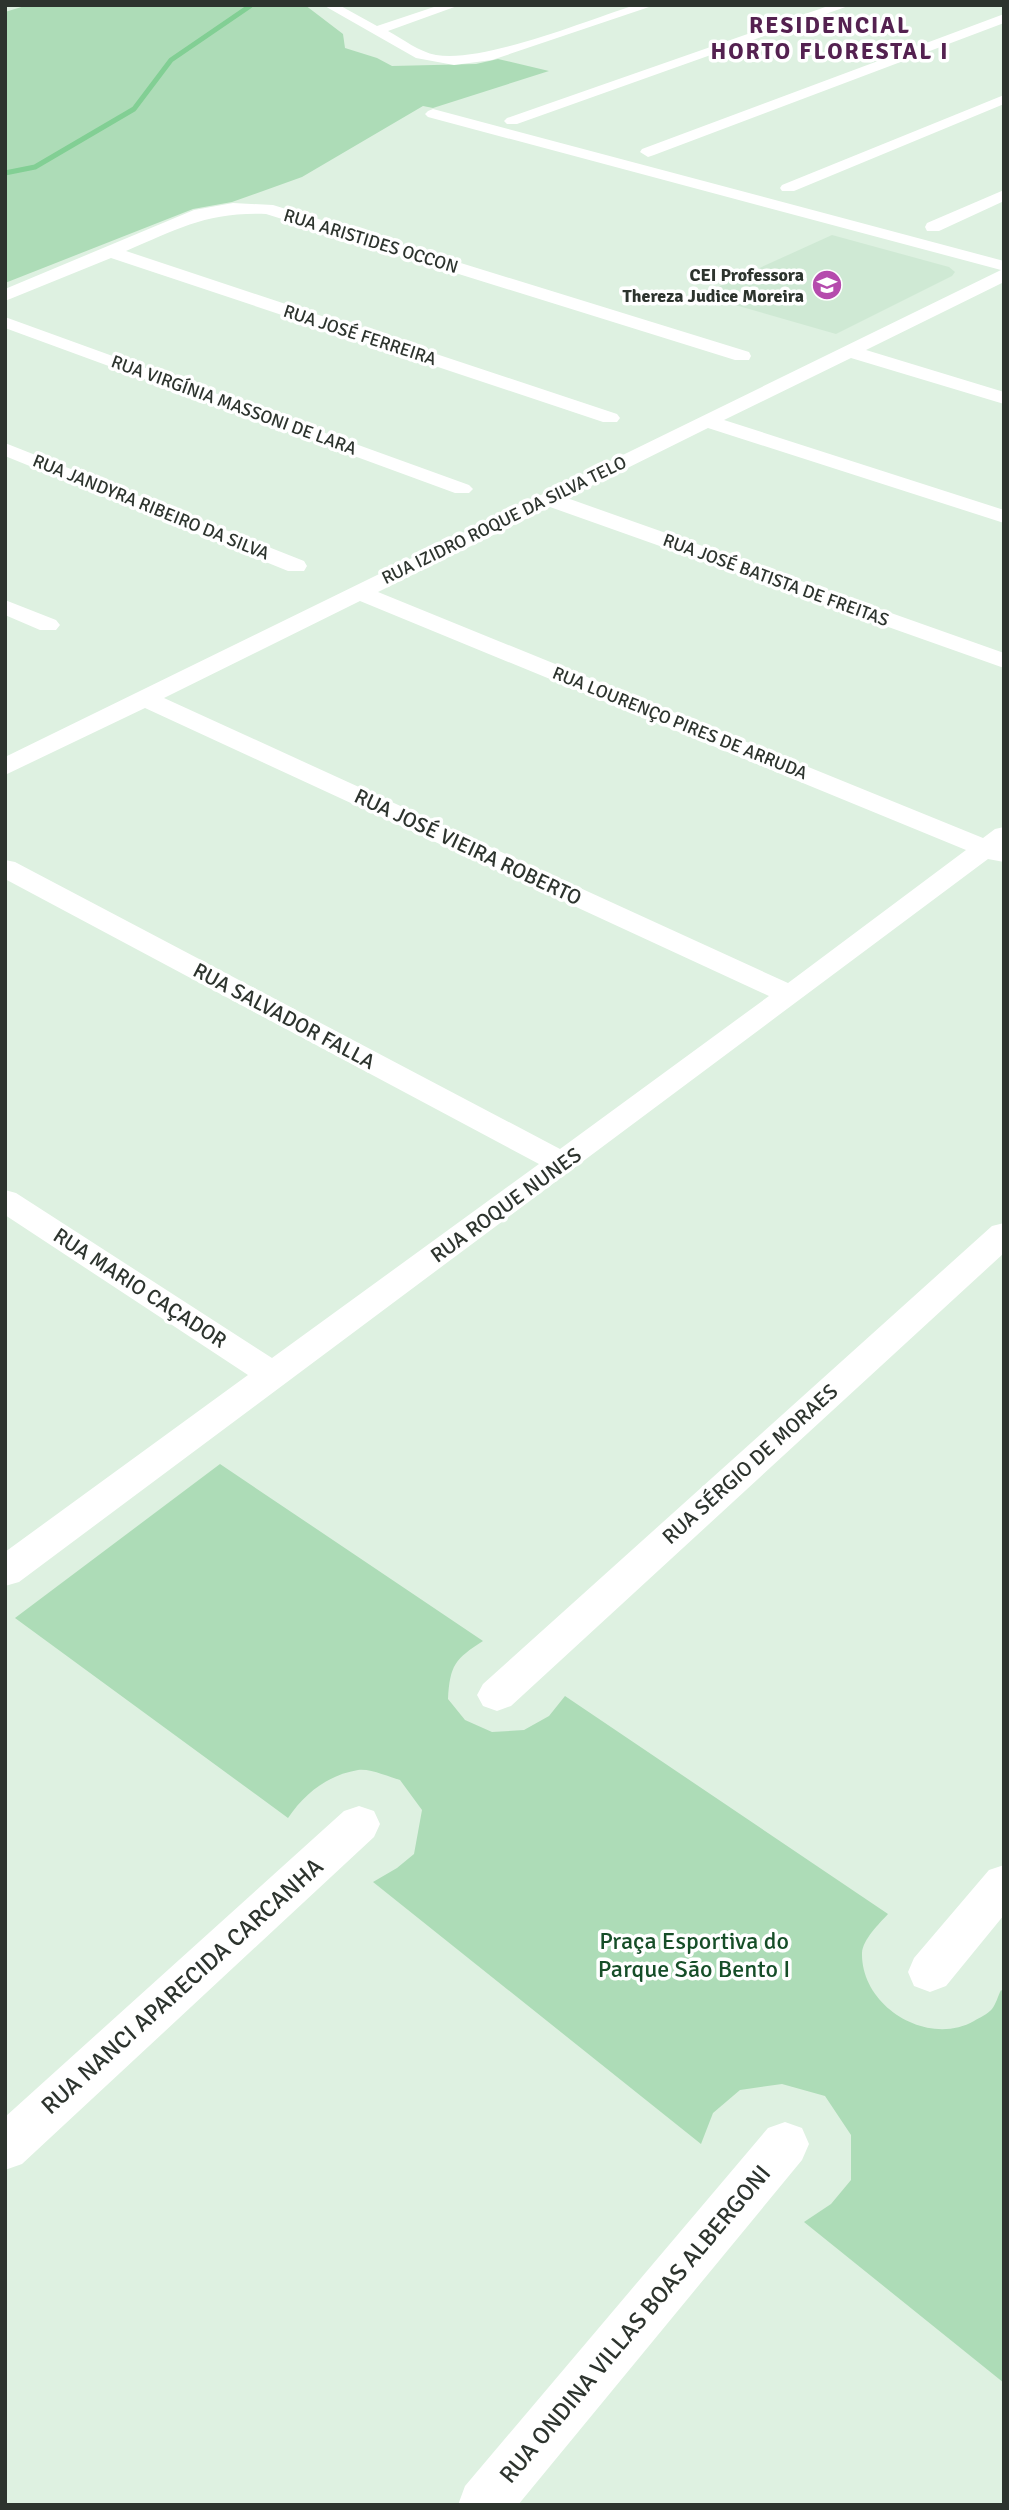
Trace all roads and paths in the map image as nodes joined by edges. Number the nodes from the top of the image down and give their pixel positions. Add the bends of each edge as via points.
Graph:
1 (329, 5) edge
2 (454, 5) edge
3 (649, 5) edge
4 (845, 5) edge
5 (422, 15) junction
6 (1004, 18) edge
7 (361, 23) junction
8 (375, 31) junction
9 (1004, 99) edge
10 (433, 114) dead end
11 (512, 121) dead end
12 (648, 152) dead end
13 (788, 188) dead end
14 (1004, 195) edge
15 (933, 227) dead end
16 (111, 252) junction
17 (1004, 266) edge
18 (1004, 275) edge
19 (975, 289) junction
20 (5, 296) edge
21 (1004, 297) edge
22 (5, 322) edge
23 (848, 351) junction
24 (742, 356) dead end
25 (1004, 398) edge
26 (610, 418) dead end
27 (706, 421) junction
28 (5, 449) edge
29 (462, 489) dead end
30 (548, 499) junction
31 (1004, 517) edge
32 (296, 566) dead end
33 (356, 592) junction
34 (5, 607) edge
35 (48, 625) dead end
36 (1004, 661) edge
37 (146, 699) junction
38 (5, 767) edge
39 (998, 846) edge
40 (5, 869) edge
41 (790, 995) junction
42 (562, 1163) junction
43 (5, 1200) edge
44 (1004, 1234) edge
45 (274, 1376) junction
46 (5, 1572) edge
47 (496, 1695) dead end
48 (359, 1824) dead end
49 (1004, 1883) edge
50 (930, 1972) dead end
51 (785, 2144) dead end
52 (5, 2147) edge
53 (484, 2505) edge

1 - 7 street
2 - 5 street
3 - 8 street via 474,60 429,58
4 - 11 street
5 - 7 street
5 - 8 street
6 - 12 street
7 - 8 street
9 - 13 street
10 - 17 street
14 - 15 street
16 - 20 street, RUA ARISTIDES OCCON
16 - 24 street, RUA ARISTIDES OCCON via 200,214 233,208 267,209
16 - 26 street, RUA JOSÉ FERREIRA
18 - 19 street, RUA IZIDRO ROQUE DA SILVA TELO
19 - 21 street
19 - 23 street, RUA IZIDRO ROQUE DA SILVA TELO
22 - 29 street, RUA VIRGÍNIA MASSONI DE LARA
23 - 25 street
23 - 27 street, RUA IZIDRO ROQUE DA SILVA TELO
27 - 30 street, RUA IZIDRO ROQUE DA SILVA TELO
27 - 31 street
28 - 32 street, RUA JANDYRA RIBEIRO DA SILVA
30 - 33 street, RUA IZIDRO ROQUE DA SILVA TELO
30 - 36 street, RUA JOSÉ BATISTA DE FREITAS
33 - 37 street, RUA IZIDRO ROQUE DA SILVA TELO
33 - 39 street, RUA LOURENÇO PIRES DE ARRUDA
34 - 35 street
37 - 38 street, RUA IZIDRO ROQUE DA SILVA TELO
37 - 41 street, RUA JOSÉ VIEIRA ROBERTO
39 - 41 street, RUA ROQUE NUNES
40 - 42 street, RUA SALVADOR FALLA
41 - 42 street, RUA ROQUE NUNES
42 - 45 street, RUA ROQUE NUNES
43 - 45 street, RUA MARIO CAÇADOR
44 - 47 street, RUA SÉRGIO DE MORAES
45 - 46 street, RUA ROQUE NUNES
48 - 52 street, RUA NANCI APARECIDA CARCANHA
49 - 50 street
51 - 53 street, RUA ONDINA VILLAS BOAS ALBERGONI

